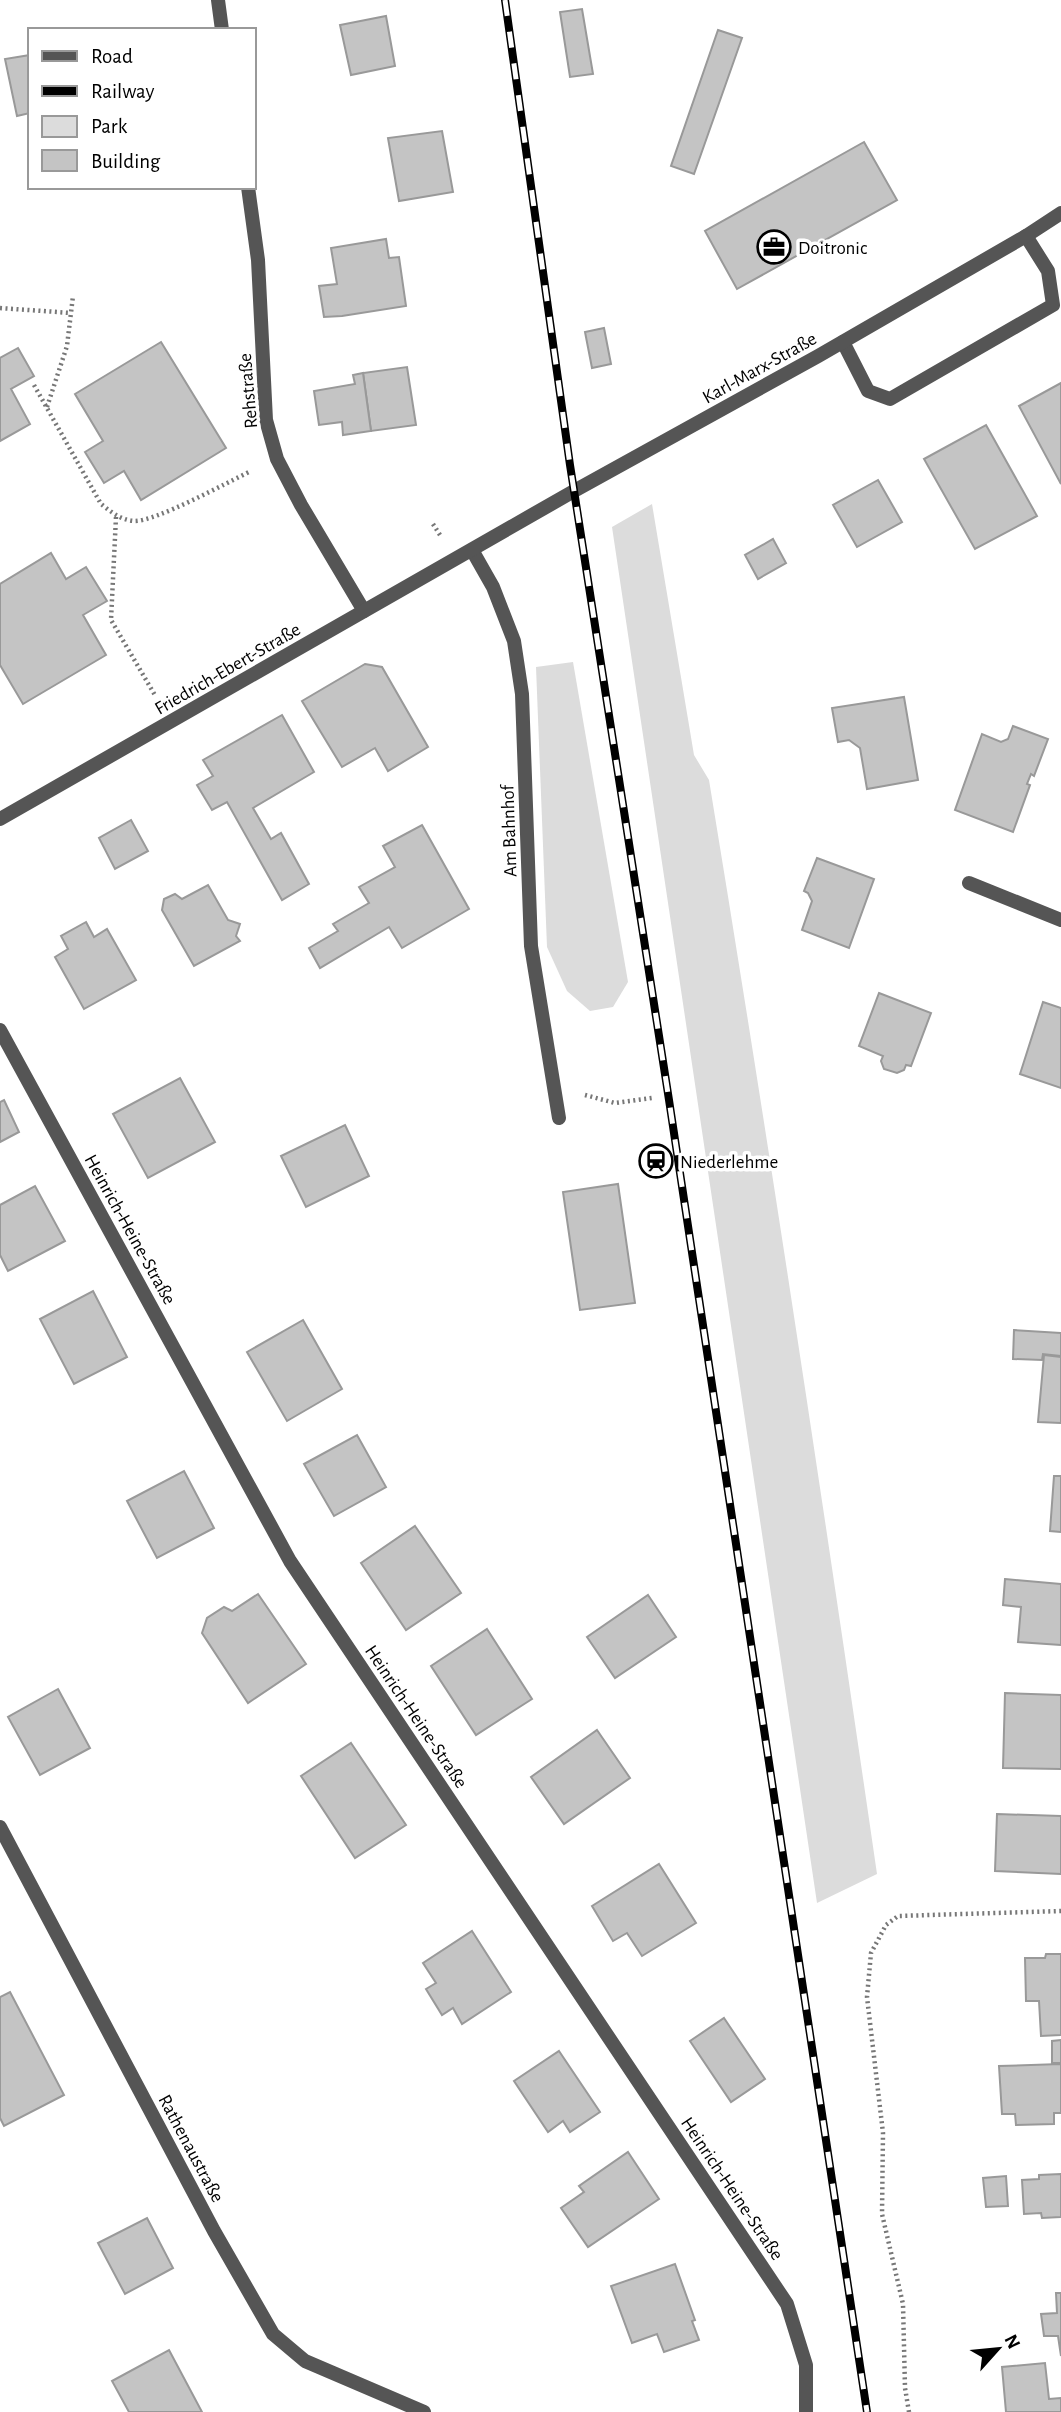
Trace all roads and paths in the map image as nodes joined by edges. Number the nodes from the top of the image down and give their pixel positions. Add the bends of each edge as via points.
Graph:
1 (218, 0) edge
2 (222, 28) edge
3 (248, 189) edge
4 (1061, 213) edge
5 (1026, 236) junction
6 (73, 296) dead end
7 (0, 308) edge
8 (71, 313) junction
9 (843, 342) junction
10 (34, 385) dead end
11 (47, 408) junction
12 (277, 459) junction
13 (116, 516) junction
14 (433, 524) dead end
15 (441, 537) dead end
16 (472, 550) junction
17 (364, 611) junction
18 (158, 701) dead end
19 (0, 819) edge
20 (969, 883) dead end
21 (1061, 920) edge
22 (0, 1030) edge
23 (554, 1087) junction
24 (652, 1098) dead end
25 (559, 1118) dead end
26 (0, 1827) edge
27 (1061, 1911) edge
28 (424, 2412) edge
29 (806, 2412) edge
30 (909, 2412) edge

1 - 2 street
3 - 12 street, Rehstraße via 258,260 266,420
4 - 5 street, Karl-Marx-Straße
5 - 9 street, Karl-Marx-Straße
5 - 9 street via 1048,271 1053,305 890,399 868,391
6 - 8 path
7 - 8 path
8 - 11 path via 67,346
9 - 16 street, Karl-Marx-Straße
10 - 11 path
11 - 13 path via 101,504
12 - 13 path via 160,514 136,521
12 - 17 street, Rehstraße
13 - 18 path via 111,620
14 - 15 path
16 - 17 street, Friedrich-Ebert-Straße
16 - 23 street, Am Bahnhof via 492,587 516,654 522,694 530,946
17 - 19 street, Friedrich-Ebert-Straße
20 - 21 street
22 - 29 street, Heinrich-Heine-Straße via 290,1561 787,2304 806,2365
23 - 24 path via 615,1103
23 - 25 street, Am Bahnhof
26 - 28 street, Rathenaustraße via 273,2334 305,2361
27 - 30 path via 898,1916 886,1926 870,1953 867,1997 883,2133 882,2214 903,2304

